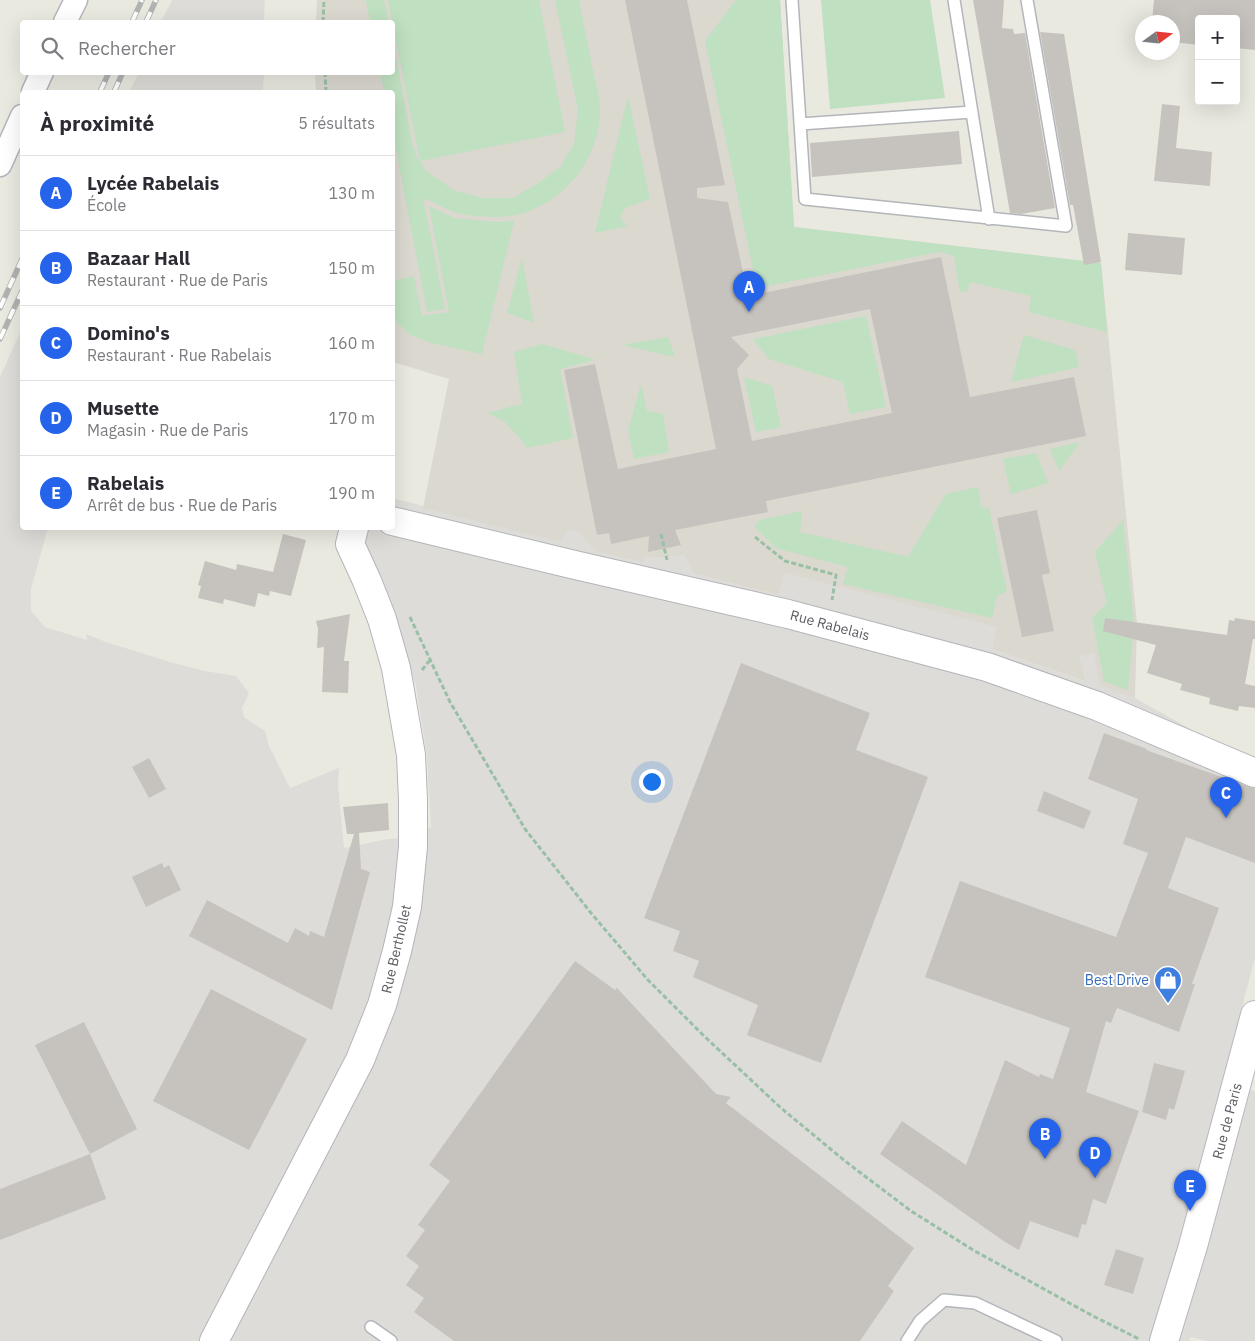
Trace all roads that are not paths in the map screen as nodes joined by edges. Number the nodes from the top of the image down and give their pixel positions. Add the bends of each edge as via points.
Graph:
1 (76, 0) edge
2 (792, 0) edge
3 (954, 0) edge
4 (1027, 0) edge
5 (66, 20) edge
6 (41, 75) edge
7 (34, 90) edge
8 (972, 112) junction
9 (800, 124) junction
10 (12, 127) edge
11 (0, 165) edge
12 (989, 218) junction
13 (395, 522) edge
14 (354, 530) edge
15 (1255, 773) edge
16 (1255, 1015) edge
17 (371, 1327) dead end
18 (214, 1341) edge
19 (391, 1341) edge
20 (906, 1341) edge
21 (1056, 1341) edge
22 (1164, 1341) edge

1 - 5 street
2 - 9 lane
3 - 8 lane
4 - 12 lane via 1066,226
6 - 7 street
8 - 9 lane
8 - 12 lane
9 - 12 lane via 805,199
10 - 11 street
13 - 15 street, Rue Rabelais via 788,614 987,667 1097,706
14 - 18 street, Rue Berthollet via 350,544 382,619 404,710 411,755 414,847 407,907 382,1005 360,1060
16 - 22 street, Rue de Paris
17 - 19 lane
20 - 21 lane via 920,1321 944,1300 975,1303

